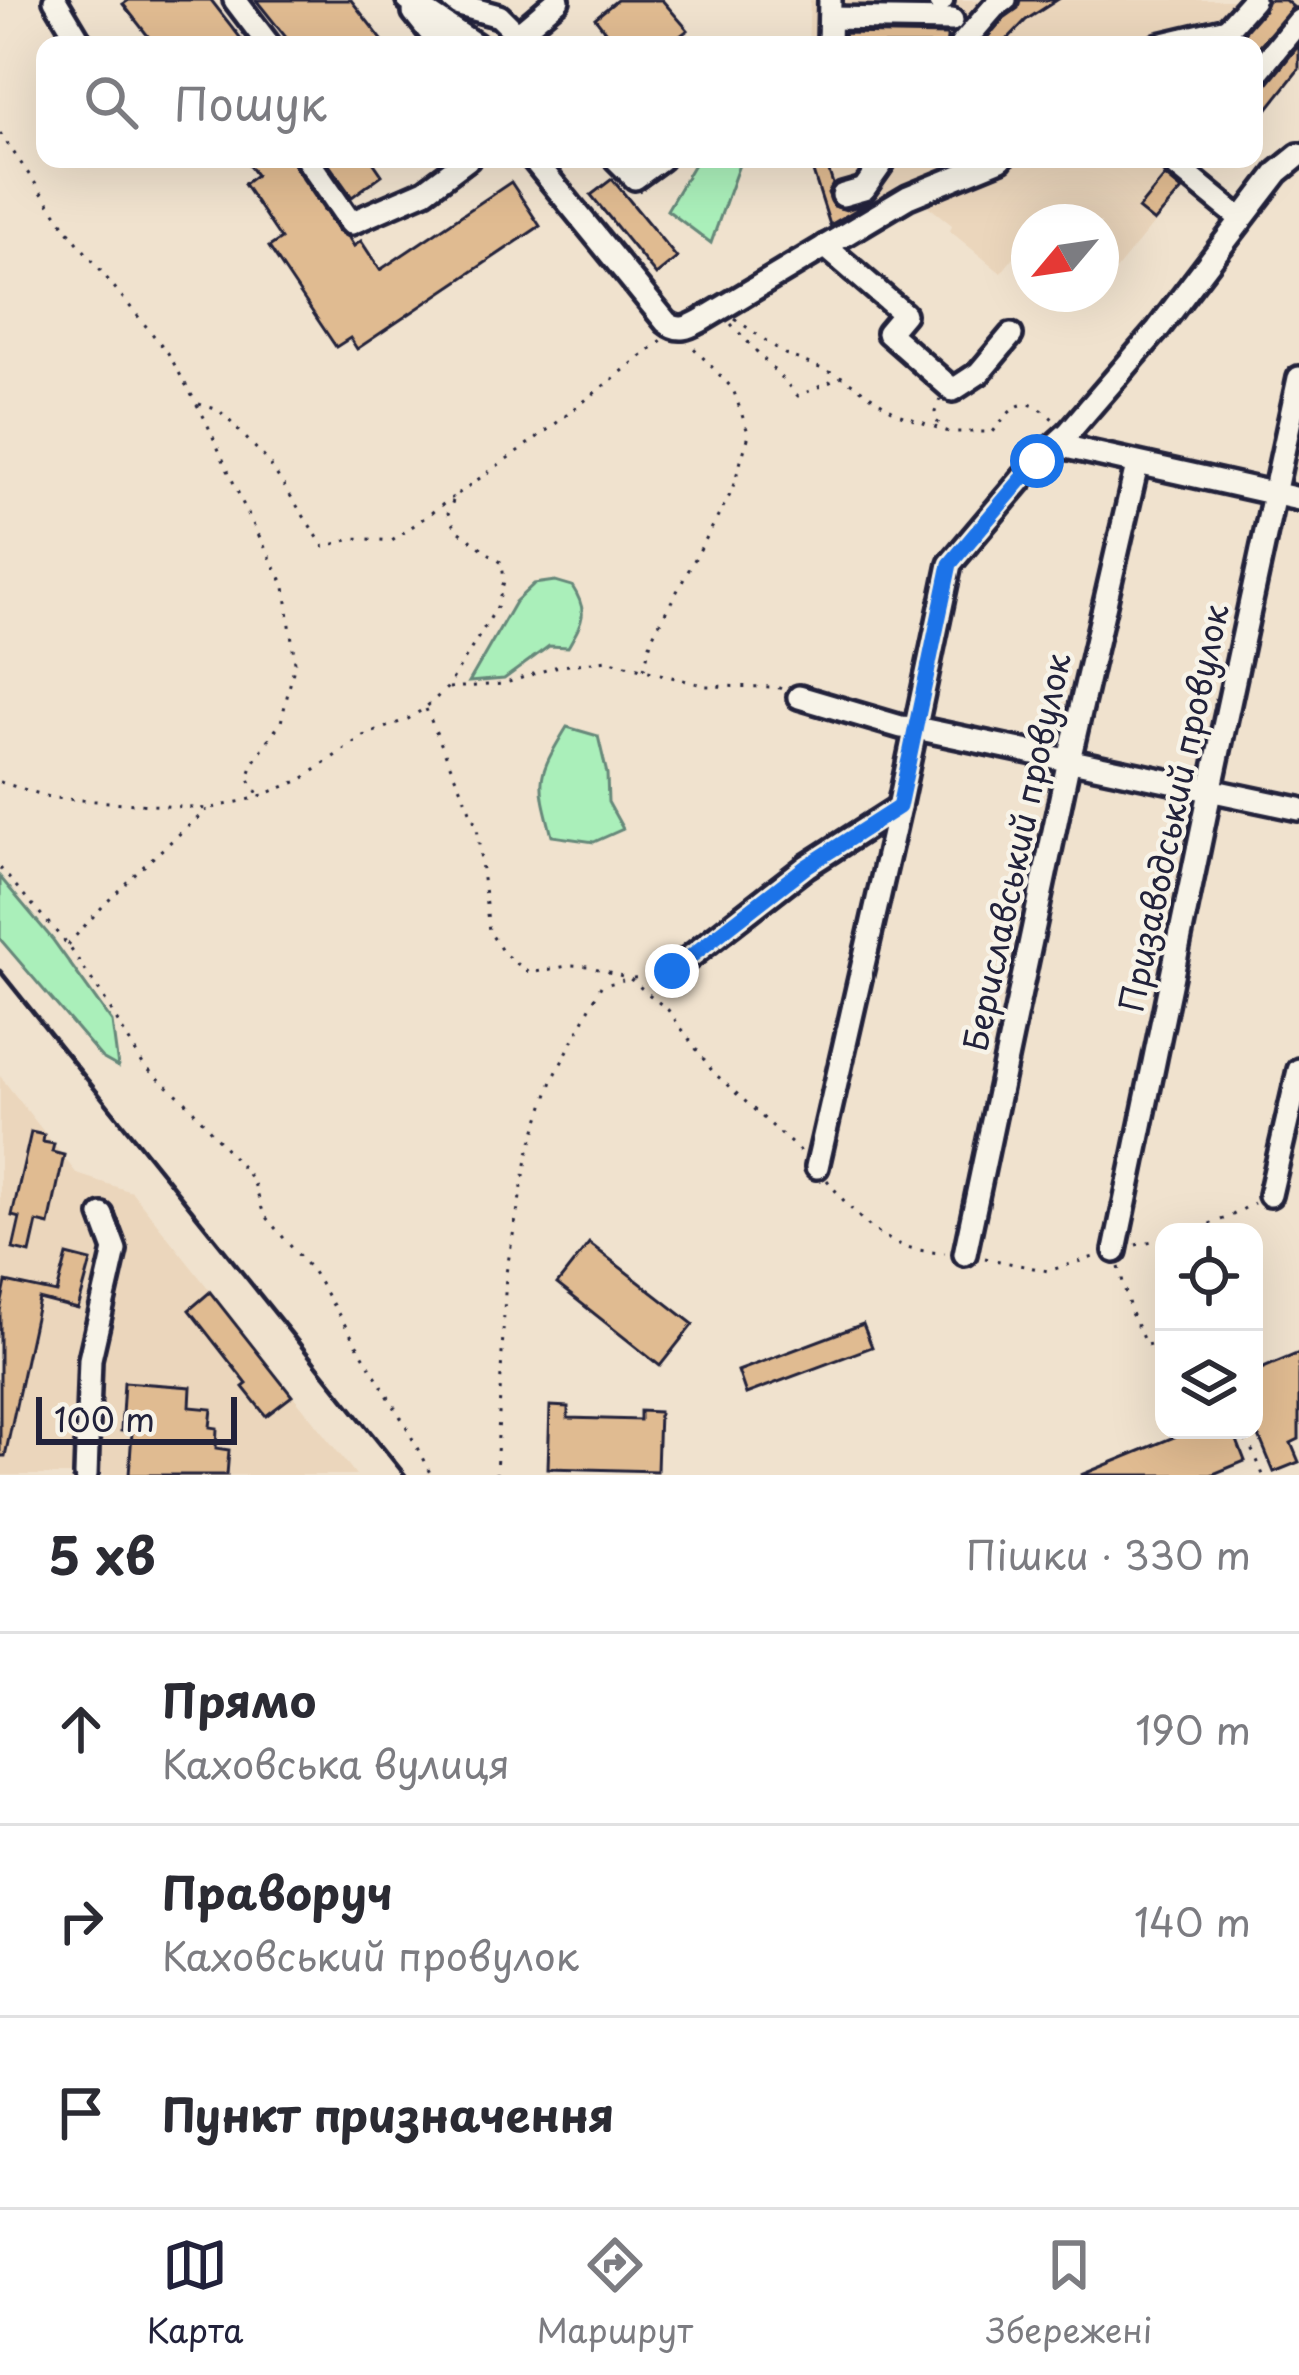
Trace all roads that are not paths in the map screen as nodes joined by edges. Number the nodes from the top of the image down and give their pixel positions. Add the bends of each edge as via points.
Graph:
1 (55, 0) edge
2 (235, 0) edge
3 (406, 0) edge
4 (453, 0) edge
5 (558, 0) edge
6 (1004, 0) edge
7 (1253, 0) edge
8 (943, 5) edge
9 (830, 9) edge
10 (1299, 21) edge
11 (77, 36) edge
12 (262, 36) edge
13 (433, 36) edge
14 (462, 36) edge
15 (510, 36) edge
16 (515, 36) edge
17 (961, 36) edge
18 (969, 36) edge
19 (1227, 36) edge
20 (1263, 65) edge
21 (1299, 155) edge
22 (314, 168) edge
23 (456, 168) edge
24 (540, 168) edge
25 (625, 168) edge
26 (649, 168) edge
27 (876, 168) edge
28 (979, 168) edge
29 (1179, 168) edge
30 (843, 195) dead end
31 (1241, 219) junction
32 (825, 246) junction
33 (1011, 335) dead end
34 (1299, 378) edge
35 (1063, 439) junction
36 (1137, 465) junction
37 (1276, 494) junction
38 (1299, 499) edge
39 (799, 697) road end
40 (916, 728) junction
41 (1069, 760) junction
42 (1210, 792) junction
43 (899, 807) junction
44 (1299, 809) edge
45 (672, 971) road end
46 (1299, 1070) edge
47 (817, 1167) road end
48 (1270, 1195) road end
49 (102, 1215) dead end
50 (1115, 1251) road end
51 (965, 1254) road end
52 (86, 1475) edge

1 - 11 street
2 - 12 street
3 - 13 street
3 - 14 street
4 - 15 street via 500,16
5 - 16 street
6 - 18 street
7 - 19 street
8 - 9 street
8 - 17 street
10 - 20 street
21 - 31 street
22 - 23 street via 351,223 425,191
24 - 32 street via 676,328
25 - 26 street via 635,178
27 - 30 street via 864,189
28 - 32 street via 908,197
29 - 31 street
31 - 35 street
32 - 33 street via 904,314 888,333 952,390 979,374
34 - 37 street, Призаводський провулок
35 - 36 street
35 - 40 street via 950,564
36 - 37 street
36 - 41 street, Бериславський провулок
37 - 38 street
37 - 42 street, Призаводський провулок
39 - 40 street
40 - 41 street
40 - 43 street
41 - 42 street
41 - 51 street, Бериславський провулок
42 - 44 street
42 - 50 street, Призаводський провулок
43 - 45 street via 807,866
43 - 47 street
46 - 48 street
49 - 52 street via 115,1250 90,1359

